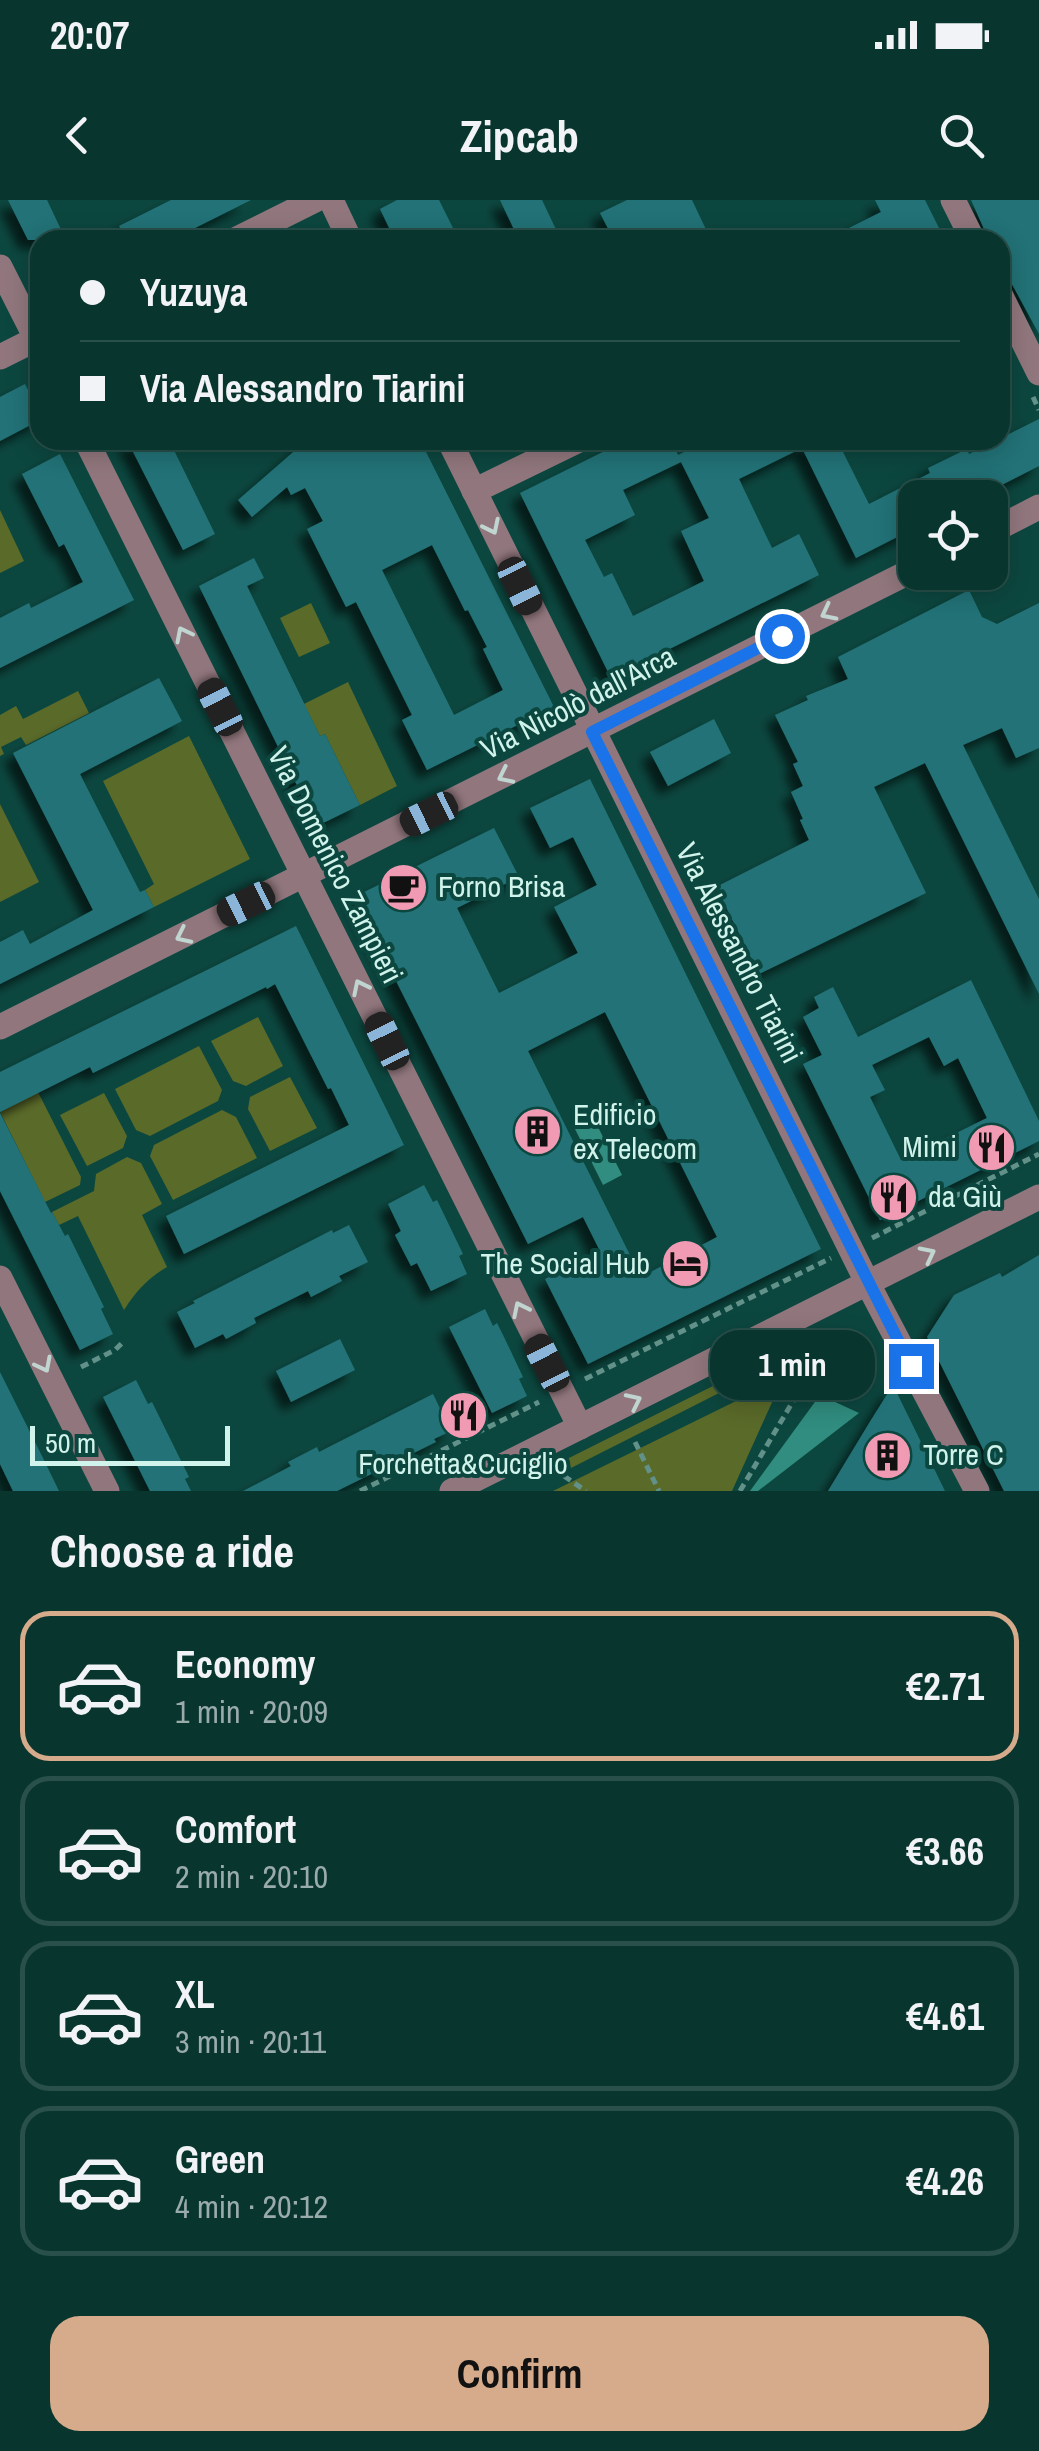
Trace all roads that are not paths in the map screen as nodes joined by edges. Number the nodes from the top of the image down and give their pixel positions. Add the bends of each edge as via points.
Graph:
1 (316, 200) edge
2 (331, 200) edge
3 (953, 200) edge
4 (255, 230) edge
5 (345, 230) edge
6 (968, 230) edge
7 (0, 267) edge
8 (1010, 315) edge
9 (30, 323) edge
10 (30, 344) edge
11 (0, 357) edge
12 (1039, 374) edge
13 (91, 450) edge
14 (454, 450) edge
15 (558, 450) edge
16 (474, 491) junction
17 (1039, 507) edge
18 (1008, 523) edge
19 (898, 579) edge
20 (592, 732) junction
21 (304, 876) junction
22 (0, 1027) edge
23 (1039, 1197) edge
24 (0, 1278) edge
25 (868, 1284) junction
26 (580, 1428) junction
27 (107, 1491) edge
28 (452, 1491) edge
29 (976, 1491) edge

1 - 4 street
2 - 5 street
3 - 6 street
7 - 9 street
8 - 12 street
10 - 11 street
21 -> 13 street, Via Domenico Zampieri
14 - 16 street, Via Alessandro Tiarini
15 - 16 street
16 -> 20 street, Via Alessandro Tiarini
17 - 18 street
19 -> 20 street, Via Nicolò dall'Arca
20 -> 21 street, Via Nicolò dall'Arca
20 - 25 street, Via Alessandro Tiarini
21 -> 22 street, Via Nicolò dall'Arca
26 -> 21 street, Via Domenico Zampieri
25 -> 23 street
24 -> 27 street
26 -> 25 street
25 - 29 street, Via Alessandro Tiarini
26 - 28 street

